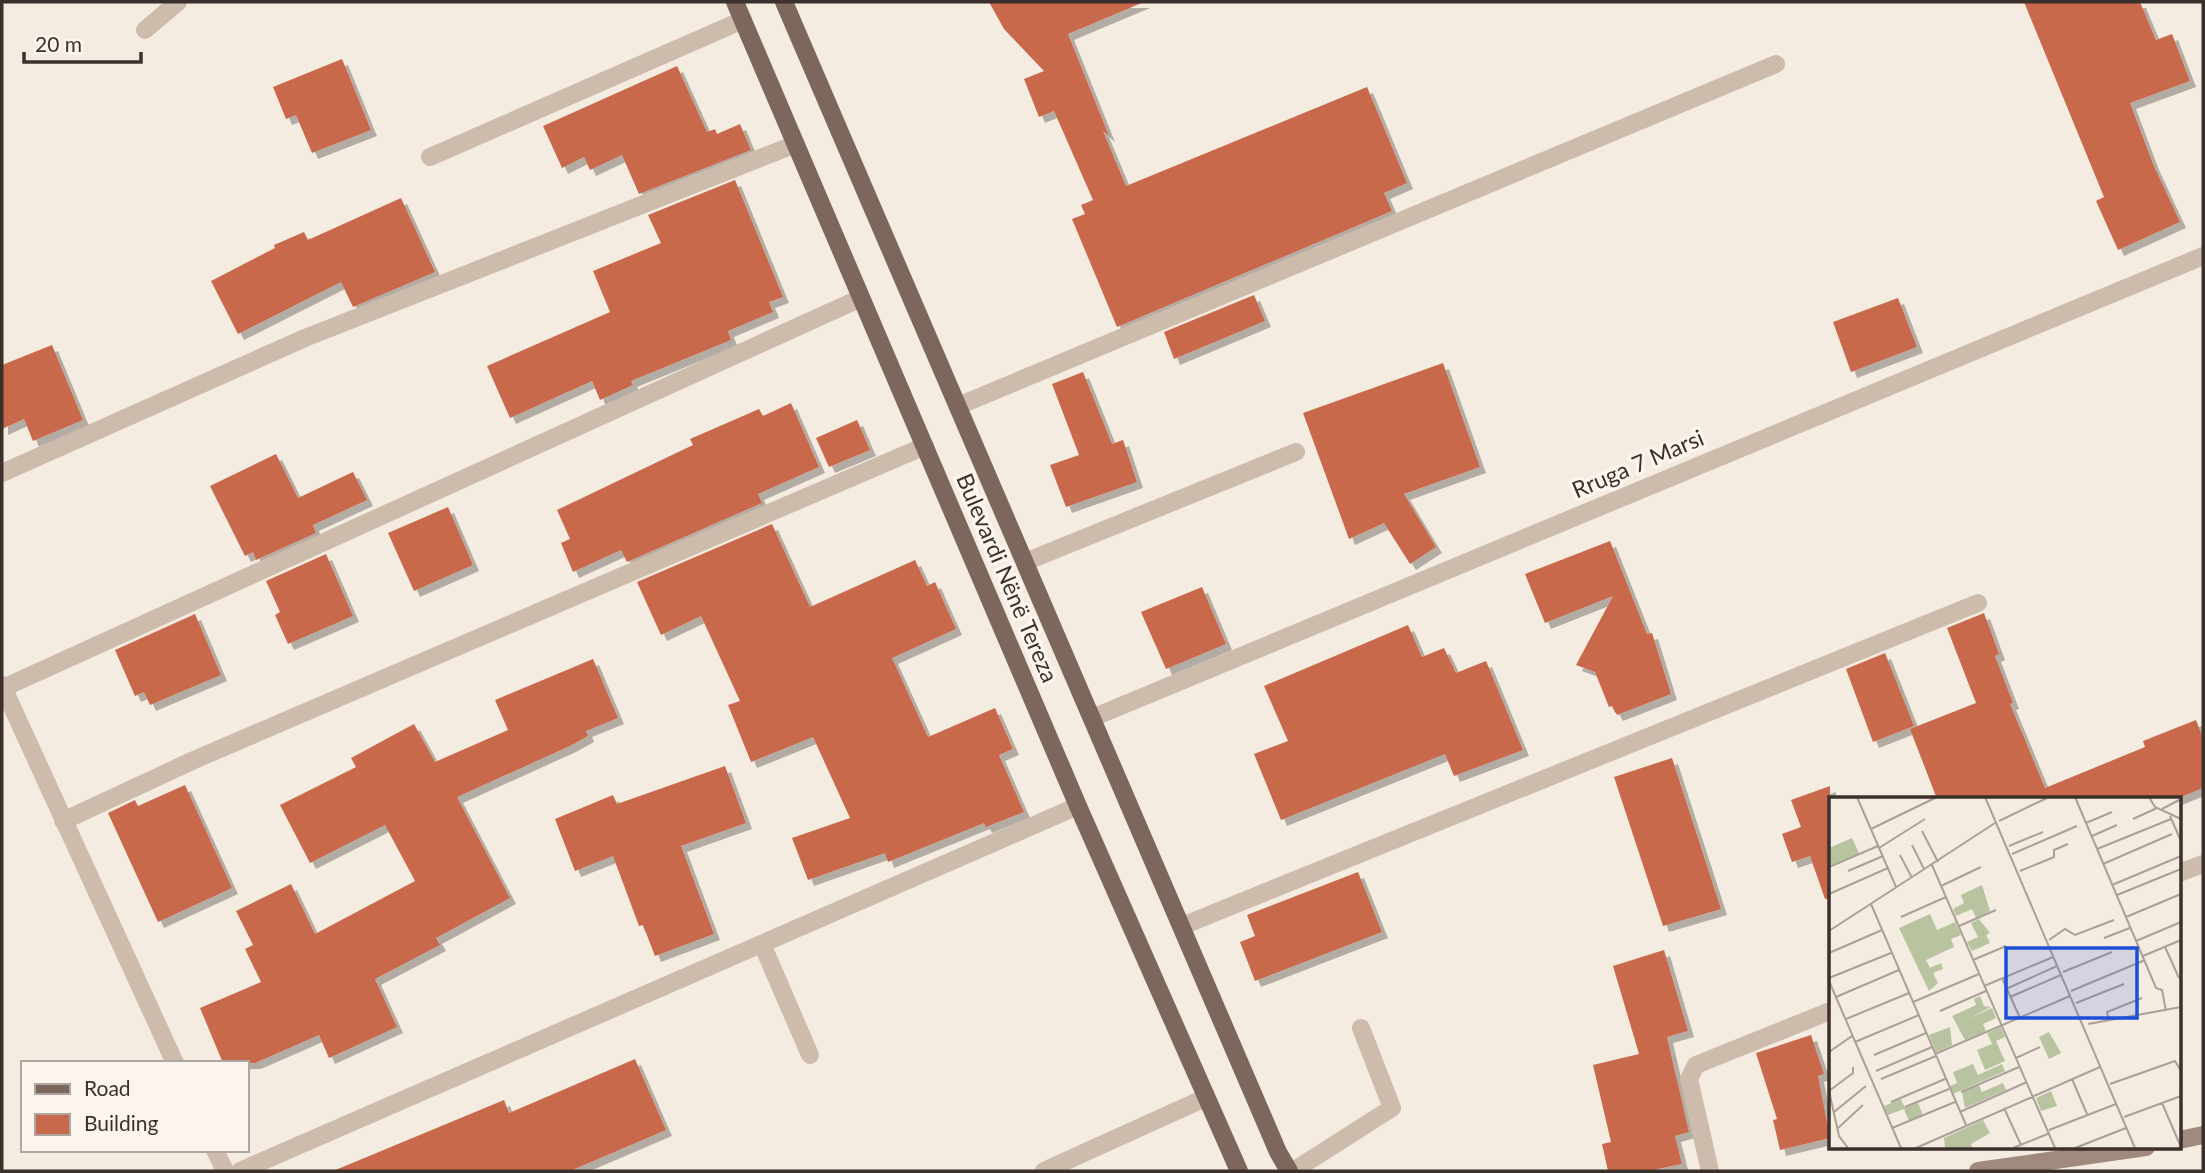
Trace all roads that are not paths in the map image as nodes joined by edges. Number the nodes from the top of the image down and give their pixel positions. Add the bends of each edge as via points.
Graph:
1 (178, 2) edge
2 (735, 2) edge
3 (784, 2) edge
4 (743, 20) junction
5 (145, 30) dead end
6 (1776, 64) dead end
7 (796, 144) junction
8 (430, 157) dead end
9 (2203, 256) edge
10 (861, 298) junction
11 (958, 406) junction
12 (925, 446) junction
13 (1296, 452) dead end
14 (2, 473) edge
15 (1025, 562) junction
16 (1978, 603) dead end
17 (2, 687) edge
18 (1092, 718) junction
19 (1078, 806) junction
20 (63, 821) junction
21 (2203, 863) edge
22 (2180, 873) edge
23 (1182, 926) junction
24 (762, 944) junction
25 (1829, 1011) edge
26 (1361, 1028) dead end
27 (810, 1055) dead end
28 (174, 1061) edge
29 (1205, 1098) junction
30 (2203, 1135) edge
31 (2180, 1140) edge
32 (2139, 1148) edge
33 (216, 1152) edge
34 (225, 1171) edge
35 (240, 1171) edge
36 (1044, 1171) edge
37 (1240, 1171) edge
38 (1291, 1171) edge
39 (1710, 1171) edge
40 (1978, 1171) edge

1 - 5 street
2 - 4 main road, Bulevardi Nënë Tereza
3 - 11 main road, Bulevardi Nënë Tereza
4 - 7 main road, Bulevardi Nënë Tereza
4 - 8 street
6 - 11 street
7 - 10 main road, Bulevardi Nënë Tereza
7 - 14 street via 305,338
9 - 18 street, Rruga 7 Marsi
10 - 12 main road, Bulevardi Nënë Tereza
10 - 17 street
11 - 15 main road, Bulevardi Nënë Tereza
12 - 19 main road, Bulevardi Nënë Tereza
12 - 20 street via 194,760
13 - 15 street
15 - 18 main road, Bulevardi Nënë Tereza
16 - 23 street
17 - 20 street
18 - 23 main road, Bulevardi Nënë Tereza
19 - 24 street
19 - 29 main road, Bulevardi Nënë Tereza
20 - 28 street
21 - 22 street
23 - 38 main road, Bulevardi Nënë Tereza
24 - 27 street
24 - 35 street
25 - 39 street via 1696,1065 1689,1079
26 - 38 street via 1392,1108
29 - 36 street
29 - 37 main road, Bulevardi Nënë Tereza
30 - 31 main road
32 - 40 main road
33 - 34 street

